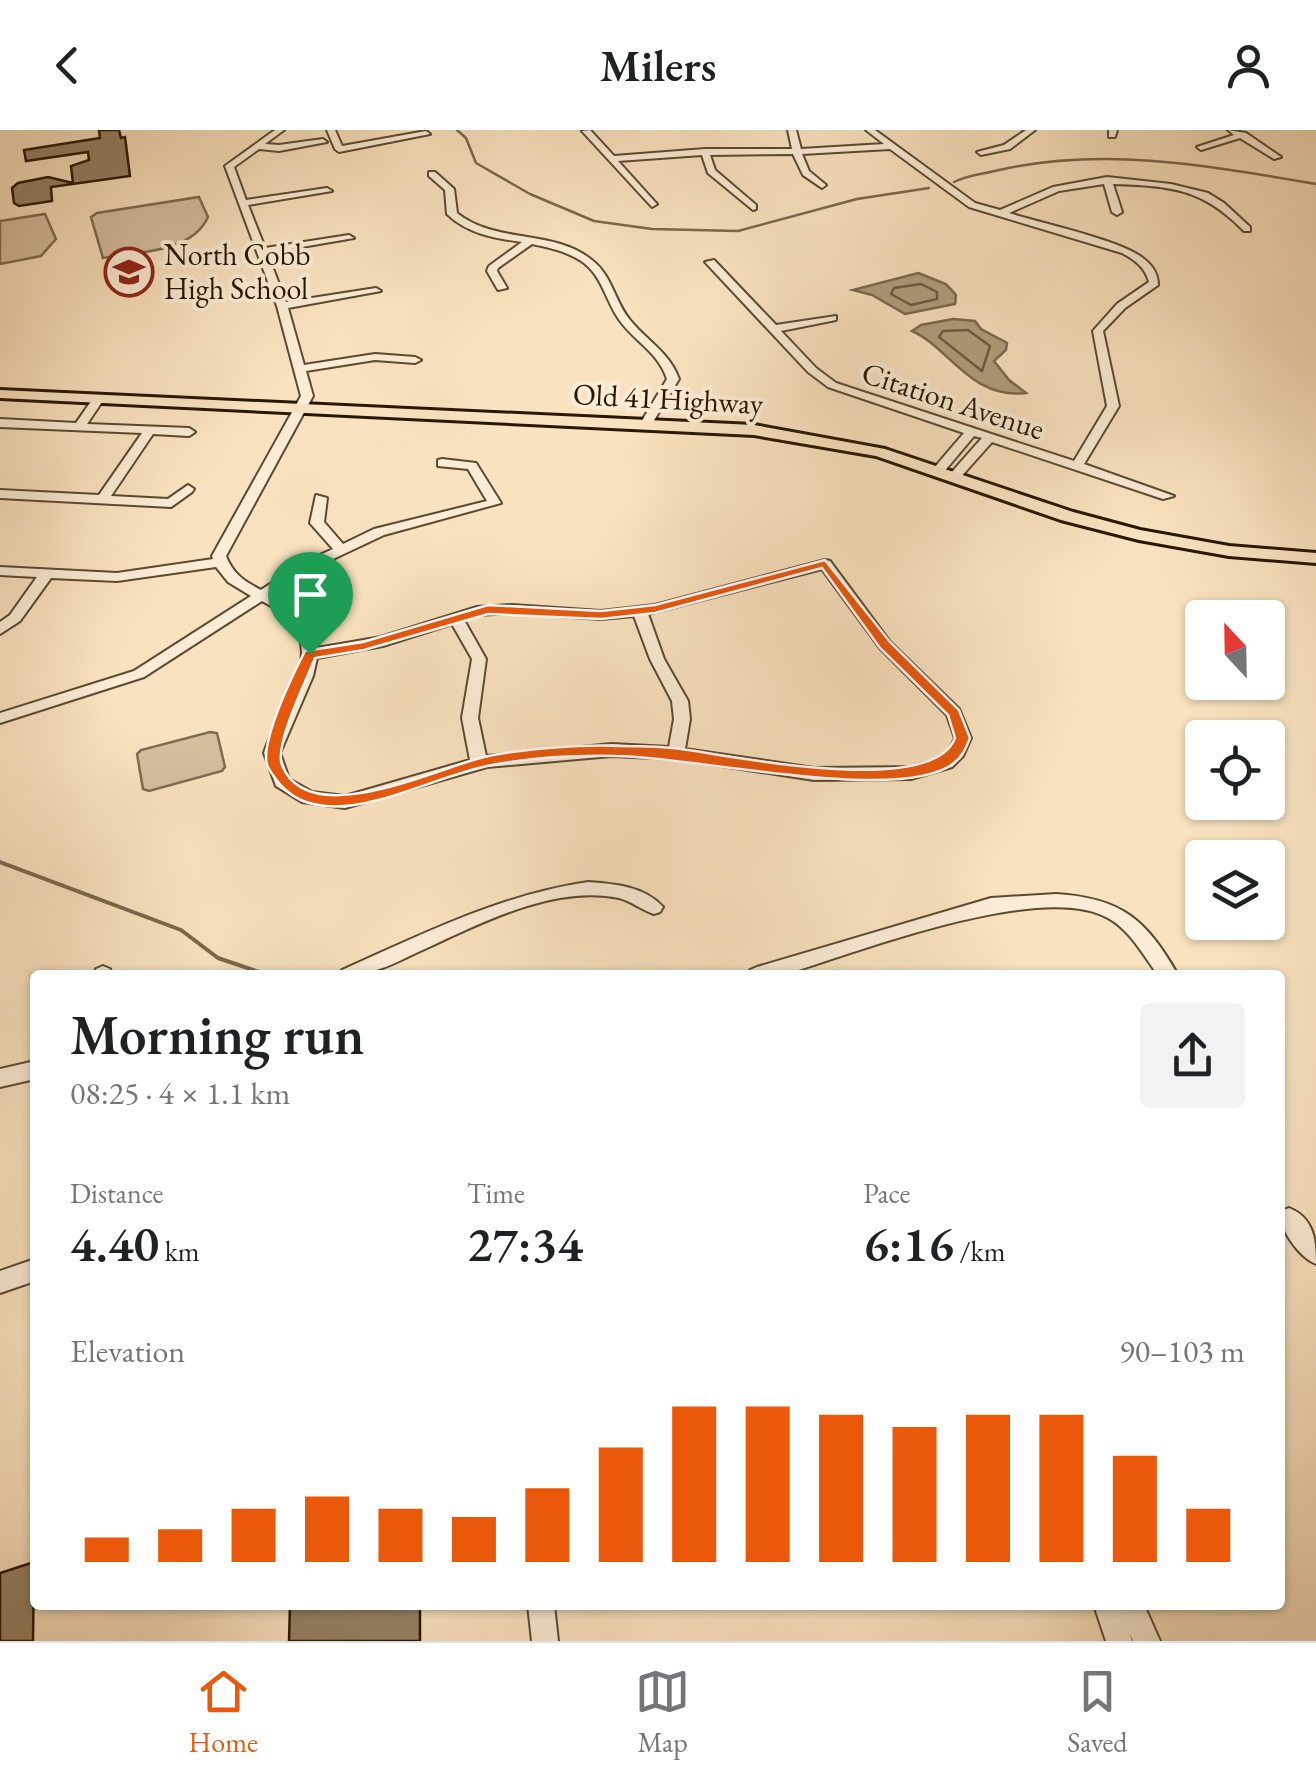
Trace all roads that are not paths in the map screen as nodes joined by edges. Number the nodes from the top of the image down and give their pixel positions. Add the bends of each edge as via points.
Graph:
1 (280, 130) edge
2 (331, 130) edge
3 (792, 130) edge
4 (870, 130) edge
5 (1031, 130) edge
6 (1232, 130) edge
7 (586, 131) edge
8 (426, 134) dead end
9 (1242, 136) junction
10 (329, 142) junction
11 (257, 146) junction
12 (890, 146) junction
13 (1201, 147) dead end
14 (705, 152) junction
15 (796, 152) junction
16 (981, 152) dead end
17 (1276, 157) dead end
18 (613, 159) junction
19 (432, 174) dead end
20 (1106, 180) junction
21 (822, 185) dead end
22 (326, 191) dead end
23 (242, 203) junction
24 (652, 204) dead end
25 (753, 207) dead end
26 (1117, 212) dead end
27 (999, 215) junction
28 (1248, 229) dead end
29 (349, 238) dead end
30 (532, 240) junction
31 (261, 251) junction
32 (710, 262) dead end
33 (502, 288) dead end
34 (376, 292) dead end
35 (282, 306) junction
36 (832, 318) dead end
37 (773, 329) junction
38 (415, 360) dead end
39 (299, 370) junction
40 (0, 394) edge
41 (93, 398) junction
42 (301, 408) junction
43 (0, 423) edge
44 (646, 424) junction
45 (74, 426) junction
46 (150, 430) junction
47 (189, 432) dead end
48 (970, 433) junction
49 (988, 440) junction
50 (442, 464) dead end
51 (1076, 467) junction
52 (947, 473) junction
53 (188, 489) dead end
54 (0, 494) edge
55 (1168, 496) dead end
56 (321, 498) dead end
57 (103, 499) junction
58 (341, 549) junction
59 (1316, 558) edge
60 (220, 562) junction
61 (0, 570) edge
62 (46, 573) junction
63 (263, 595) junction
64 (640, 612) junction
65 (455, 617) junction
66 (0, 629) edge
67 (310, 654) junction
68 (0, 718) edge
69 (676, 753) junction
70 (479, 763) junction
71 (654, 906) dead end
72 (360, 970) edge
73 (773, 970) edge
74 (1162, 970) edge
75 (30, 1071) edge
76 (0, 1078) edge
77 (1289, 1218) dead end
78 (1316, 1253) edge
79 (30, 1272) edge
80 (0, 1282) edge
81 (542, 1610) edge
82 (1110, 1610) edge
83 (1132, 1610) edge
84 (545, 1641) edge
85 (1119, 1641) edge
86 (1147, 1641) edge

1 - 11 street
2 - 10 street
3 - 15 street
4 - 12 street
5 - 16 street via 1008,147
6 - 9 street
7 - 18 street
8 - 10 street via 339,149
9 - 13 street
9 - 17 street
10 - 11 street
11 - 23 street via 229,166
12 - 15 street
12 - 27 street via 972,205
14 - 15 street
14 - 18 street
14 - 25 street via 711,171
15 - 21 street via 802,170
18 - 24 street
19 - 30 street via 449,189 452,214 466,227
20 - 26 street
20 - 27 street via 1062,184
20 - 28 street via 1198,193
22 - 23 street
23 - 31 street
27 - 51 street via 1125,251 1153,274 1154,283 1098,331 1112,406
29 - 31 street
30 - 33 street via 494,266
30 - 44 street via 590,263 625,321 669,363 672,379
31 - 35 street
32 - 37 street, Citation Avenue
34 - 35 street
35 - 39 street
36 - 37 street
37 - 48 street, Citation Avenue via 832,385
38 - 39 street via 375,357
39 - 42 street via 307,393
40 - 41 main road, Old 41 Highway
41 - 42 main road, Old 41 Highway
41 - 45 street
42 - 44 main road, Old 41 Highway
42 - 60 street via 224,542
43 - 45 street
44 - 52 main road, Old 41 Highway via 841,443
45 - 46 street
46 - 47 street
46 - 57 street
48 - 49 street, Citation Avenue
48 - 52 street
49 - 51 street, Citation Avenue
49 - 52 street
50 - 58 street via 476,469 495,504 410,522
51 - 55 street, Citation Avenue
52 - 59 main road, Old 41 Highway via 1139,535
53 - 57 street via 171,503
54 - 57 street
56 - 58 street via 317,524
58 - 63 street
60 - 62 street via 128,576
60 - 63 street
61 - 62 street
62 - 66 street
63 - 67 street via 300,622
63 - 68 street via 139,674
64 - 65 street via 500,609
64 - 69 street via 680,702
64 - 69 street via 825,564 885,645 954,713 962,738 946,762 924,771 775,770
65 - 67 street via 383,641
65 - 70 street via 480,659 470,718
67 - 70 street via 272,753 277,774 290,788 346,802
69 - 70 street via 612,750
71 - 72 street via 643,896 616,892 537,897
73 - 74 street via 1022,900 1116,913
75 - 76 street
77 - 78 street
79 - 80 street
81 - 84 street
82 - 85 street
83 - 86 street

